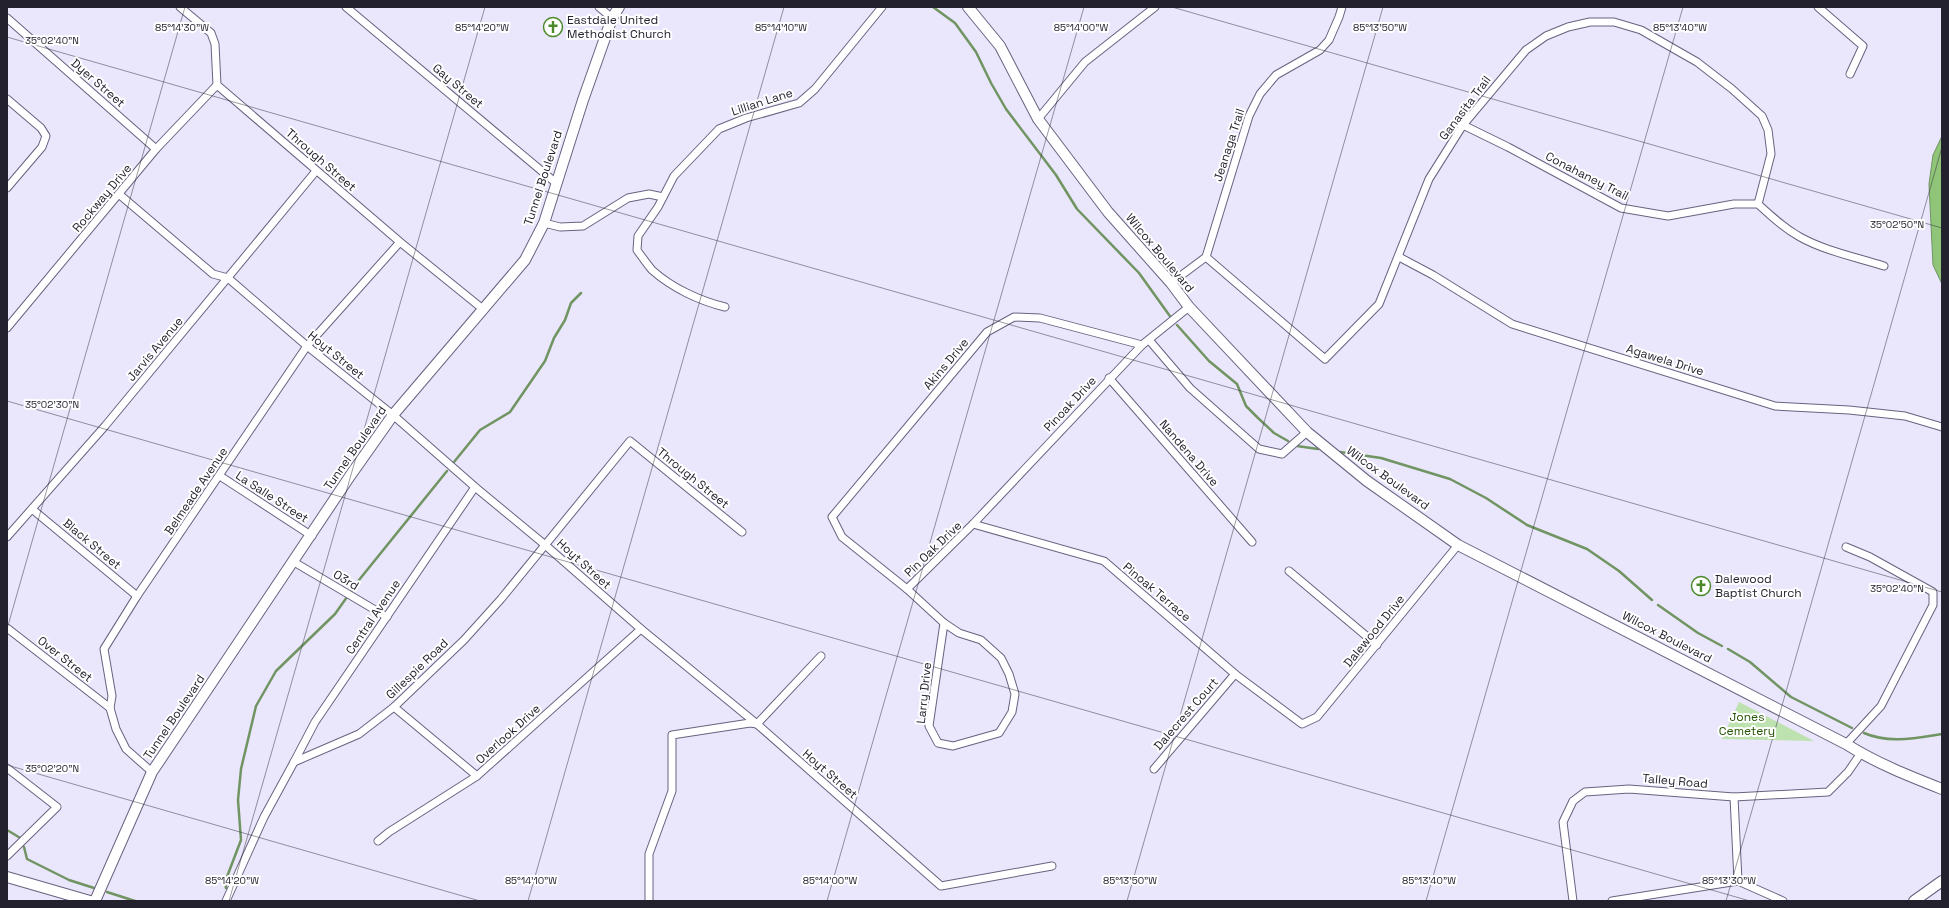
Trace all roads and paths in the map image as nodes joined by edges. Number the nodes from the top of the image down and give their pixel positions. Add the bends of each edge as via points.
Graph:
1 (180, 7) edge
2 (346, 7) edge
3 (599, 7) edge
4 (619, 7) edge
5 (882, 7) edge
6 (968, 7) edge
7 (1155, 7) edge
8 (1342, 7) edge
9 (1818, 7) edge
10 (7, 18) edge
11 (612, 18) junction
12 (1850, 74) dead end
13 (217, 85) junction
14 (7, 98) edge
15 (1038, 119) junction
16 (1463, 125) junction
17 (156, 149) junction
18 (316, 171) junction
19 (556, 183) junction
20 (7, 188) edge
21 (120, 194) junction
22 (663, 197) junction
23 (1758, 204) junction
24 (544, 223) junction
25 (400, 242) junction
26 (1399, 257) junction
27 (1206, 258) junction
28 (1884, 266) dead end
29 (228, 278) junction
30 (1171, 283) junction
31 (725, 306) dead end
32 (1189, 307) junction
33 (484, 310) junction
34 (7, 328) edge
35 (1149, 340) junction
36 (1142, 345) junction
37 (307, 346) junction
38 (1109, 378) junction
39 (392, 415) junction
40 (1942, 427) edge
41 (1307, 432) junction
42 (630, 441) joint
43 (220, 476) junction
44 (475, 487) junction
45 (32, 509) junction
46 (973, 524) junction
47 (742, 532) dead end
48 (312, 536) junction
49 (7, 537) edge
50 (842, 537) joint
51 (1252, 542) dead end
52 (544, 544) junction
53 (1458, 545) junction
54 (1846, 547) dead end
55 (294, 562) junction
56 (1289, 571) dead end
57 (908, 589) junction
58 (137, 596) junction
59 (387, 617) junction
60 (944, 623) junction
61 (7, 628) edge
62 (641, 630) junction
63 (1378, 644) junction
64 (821, 656) dead end
65 (1235, 674) junction
66 (394, 707) junction
67 (110, 708) junction
68 (757, 724) junction
69 (1302, 724) joint
70 (1846, 744) junction
71 (1861, 753) junction
72 (294, 762) junction
73 (7, 768) edge
74 (1154, 769) dead end
75 (152, 772) junction
76 (477, 776) junction
77 (1942, 789) edge
78 (1734, 797) junction
79 (378, 841) dead end
80 (7, 856) edge
81 (1052, 866) dead end
82 (7, 877) edge
83 (1738, 881) junction
84 (1942, 881) edge
85 (90, 901) edge
86 (95, 901) edge
87 (226, 901) edge
88 (649, 901) edge
89 (1573, 901) edge
90 (1612, 901) edge
91 (1783, 901) edge
92 (1914, 901) edge

1 - 13 street via 211,33 215,44
2 - 19 street, Gay Street
3 - 11 street
4 - 11 main road, Tunnel Boulevard
5 - 22 street, Lillian Lane via 810,94 799,103 746,118 719,129 674,176
6 - 15 main road, Wilcox Boulevard via 1000,46
7 - 15 street via 1085,62
8 - 27 street, Jeanaga Trail via 1329,40 1320,50 1276,75 1260,94 1248,116
9 - 12 street via 1863,46
10 - 17 street, Dyer Street
11 - 19 main road, Tunnel Boulevard
13 - 17 street, Rockway Drive
13 - 18 street, Through Street
14 - 20 street via 41,128 46,136 42,147
15 - 30 main road, Wilcox Boulevard via 1108,212
16 - 23 street, Conahaney Trail via 1508,146 1621,208 1668,216 1734,204
16 - 23 street, Ganasita Trail via 1526,50 1546,36 1590,22 1614,22 1641,30 1697,62 1762,116 1768,130 1771,154
16 - 26 street, Ganasita Trail via 1428,179
17 - 21 street, Rockway Drive
18 - 25 street, Through Street
18 - 29 street, Jarvis Avenue
19 - 24 main road, Tunnel Boulevard
21 - 29 street, Hoyt Street via 213,274
21 - 34 street, Rockway Drive
22 - 24 street via 649,194 628,198 583,226 560,227
22 - 31 street, Lillian Lane via 638,236 637,250 653,270 678,288 705,302
23 - 28 street via 1800,237
24 - 33 main road, Tunnel Boulevard via 524,260
25 - 33 street, Through Street
25 - 37 street, Belmeade Avenue
26 - 27 street, Ganasita Trail via 1379,304 1326,359
26 - 40 street, Agawela Drive via 1519,327 1775,406 1905,416
27 - 30 street
29 - 37 street, Hoyt Street
29 - 45 street, Jarvis Avenue
30 - 32 main road, Wilcox Boulevard
32 - 35 street, Pinoak Drive
32 - 41 main road, Wilcox Boulevard
33 - 39 main road, Tunnel Boulevard
35 - 36 street, Pinoak Drive
35 - 41 street via 1190,388 1259,449 1282,454
36 - 38 street, Pinoak Drive
36 - 50 street, Akins Drive via 1040,318 1014,317 986,332 832,517
37 - 39 street, Hoyt Street
37 - 43 street, Belmeade Avenue
38 - 46 street, Pinoak Drive
38 - 51 street, Nandena Drive
39 - 44 street, Hoyt Street
39 - 48 main road, Tunnel Boulevard
41 - 53 main road, Wilcox Boulevard via 1367,481
42 - 47 street, Through Street
42 - 52 street, Gillespie Road
43 - 48 street, La Salle Street
43 - 58 street, Belmeade Avenue
44 - 52 street, Hoyt Street
44 - 59 street, Central Avenue
45 - 49 street, Jarvis Avenue
45 - 58 street, Black Street
46 - 57 street, Pin Oak Drive
46 - 65 street, Pinoak Terrace via 1104,561
48 - 55 main road, Tunnel Boulevard
50 - 57 street, Larry Drive
52 - 62 street, Hoyt Street
52 - 66 street, Gillespie Road via 473,630
53 - 63 street, Dalewood Drive
53 - 70 main road, Wilcox Boulevard
54 - 70 street via 1870,557 1933,592 1933,605 1881,706
55 - 59 street, O3rd
55 - 75 main road, Tunnel Boulevard
56 - 63 street
57 - 60 street, Larry Drive
58 - 67 street, Belmeade Avenue via 104,650 112,696
59 - 72 street, Central Avenue via 315,722
60 - 60 street, Larry Drive via 959,634 981,640 1000,658 1009,674 1015,694 1012,712 999,732 953,746 938,743 929,726
61 - 67 street, Over Street
62 - 68 street, Hoyt Street
62 - 76 street, Overlook Drive
63 - 69 street, Dalewood Drive via 1317,717
64 - 68 street
65 - 69 street, Pinoak Terrace
65 - 74 street, Dalecrest Court
66 - 72 street, Gillespie Road via 349,740
66 - 76 street
67 - 75 street, Belmeade Avenue via 116,729 126,749
68 - 81 street, Hoyt Street via 941,886
68 - 88 street via 672,735 672,791 650,854
70 - 71 main road, Wilcox Boulevard
71 - 77 main road, Wilcox Boulevard via 1905,775
71 - 78 street, Talley Road via 1848,772 1828,792
72 - 87 street via 264,817
73 - 80 street via 57,807
75 - 86 main road, Tunnel Boulevard
76 - 79 street, Overlook Drive
78 - 83 street
78 - 89 street, Talley Road via 1629,789 1585,792 1573,802 1564,822
82 - 85 main road
83 - 90 street
83 - 91 street
84 - 92 main road

